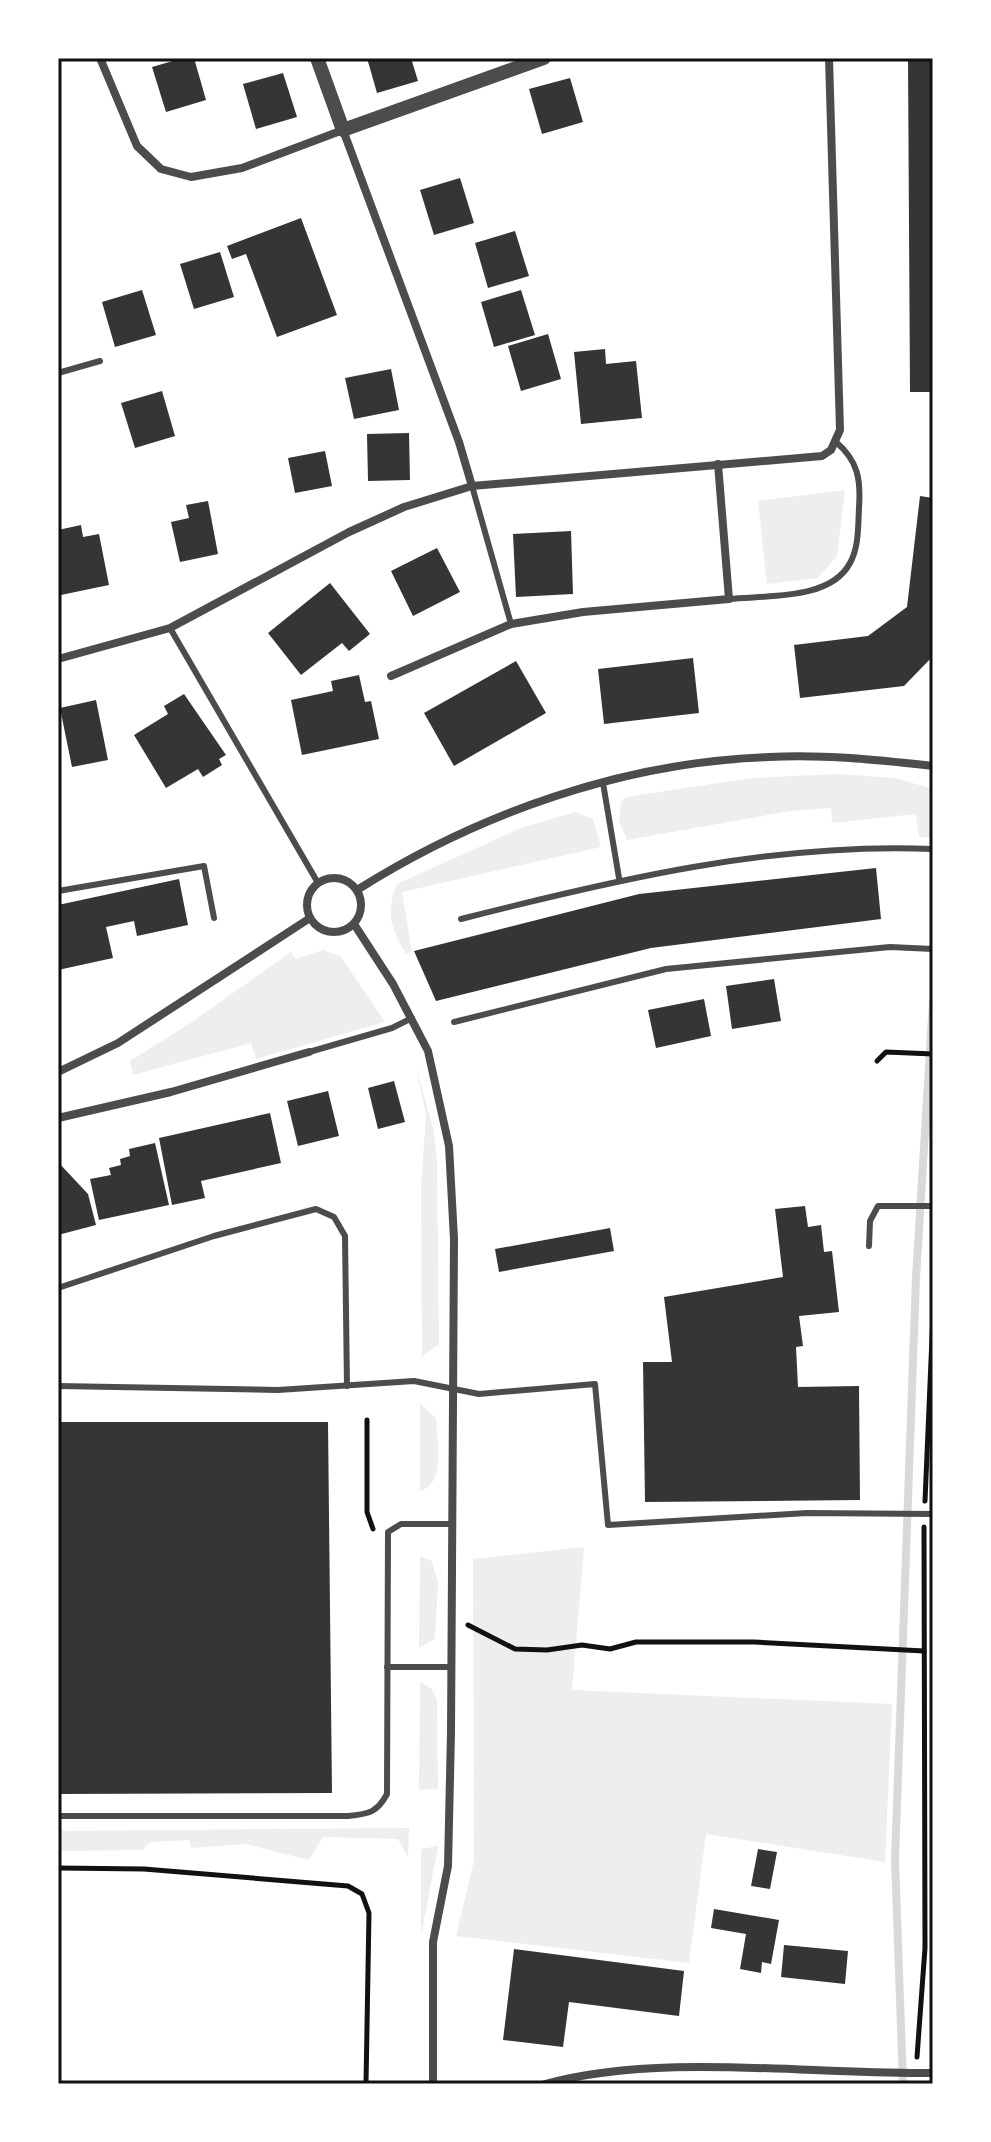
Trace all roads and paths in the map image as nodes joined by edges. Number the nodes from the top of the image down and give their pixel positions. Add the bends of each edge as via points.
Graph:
1 (100, 58) edge
2 (317, 58) edge
3 (544, 58) edge
4 (829, 58) edge
5 (343, 130) junction
6 (100, 361) dead end
7 (58, 373) edge
8 (836, 442) junction
9 (718, 464) junction
10 (472, 486) junction
11 (729, 599) junction
12 (511, 624) junction
13 (170, 628) junction
14 (58, 659) edge
15 (391, 676) dead end
16 (933, 766) edge
17 (603, 783) junction
18 (929, 849) edge
19 (619, 878) junction
20 (318, 883) junction
21 (357, 890) junction
22 (58, 891) edge
23 (214, 918) dead end
24 (310, 918) junction
25 (461, 919) dead end
26 (354, 924) junction
27 (933, 949) edge
28 (412, 1018) junction
29 (454, 1022) dead end
30 (309, 1052) joint
31 (933, 1054) edge
32 (877, 1061) dead end
33 (58, 1072) edge
34 (58, 1118) edge
35 (933, 1206) edge
36 (869, 1246) dead end
37 (58, 1288) edge
38 (933, 1314) edge
39 (58, 1386) edge
40 (347, 1386) junction
41 (452, 1391) junction
42 (367, 1420) dead end
43 (920, 1513) junction
44 (933, 1514) edge
45 (452, 1524) junction
46 (387, 1541) junction
47 (467, 1625) dead end
48 (924, 1651) junction
49 (387, 1667) junction
50 (451, 1667) junction
51 (58, 1816) edge
52 (58, 1868) edge
53 (917, 2062) dead end
54 (933, 2073) edge
55 (604, 2079) edge
56 (366, 2084) edge
57 (433, 2084) edge
58 (545, 2084) edge

1 - 5 street via 137,146 161,169 191,177 242,168
2 - 5 street
3 - 5 street
4 - 8 street via 840,430
5 - 10 street
6 - 7 lane
8 - 9 street via 822,456
8 - 11 lane via 857,467 861,482 857,544 850,564 835,580 811,591
9 - 10 street
9 - 11 street
10 - 12 lane
10 - 13 street via 404,507 349,532
11 - 12 street
12 - 15 street
13 - 14 street
13 - 20 lane
16 - 17 street via 767,757
17 - 19 lane
17 - 21 street via 483,824
18 - 19 lane via 753,859
19 - 25 lane
20 - 21 street via 334,878
20 - 24 street via 309,895
21 - 26 street via 361,908
22 - 23 lane via 204,866
24 - 26 street via 330,932
24 - 33 street via 118,1043
26 - 28 street
27 - 29 lane via 666,969
28 - 30 lane
28 - 41 street via 436,1079 449,1146
30 - 34 street
31 - 32 path via 886,1052
35 - 36 lane via 878,1206 872,1212
37 - 40 lane via 214,1236 316,1209 327,1212 345,1236
38 - 43 path
39 - 40 lane
40 - 41 lane via 414,1381
41 - 43 lane via 479,1394 595,1384 608,1525 807,1513
41 - 45 street
42 - 46 path via 369,1525
43 - 44 lane
43 - 48 path
45 - 46 lane via 401,1524 388,1532
45 - 50 street
46 - 49 lane
47 - 48 path via 515,1649 754,1642
48 - 53 path via 925,1948
49 - 50 lane
49 - 51 lane via 387,1794 369,1814
50 - 57 street via 448,1866 433,1942
52 - 56 path via 144,1869 348,1886 362,1894 369,1913
54 - 55 street via 710,2068
55 - 58 street

